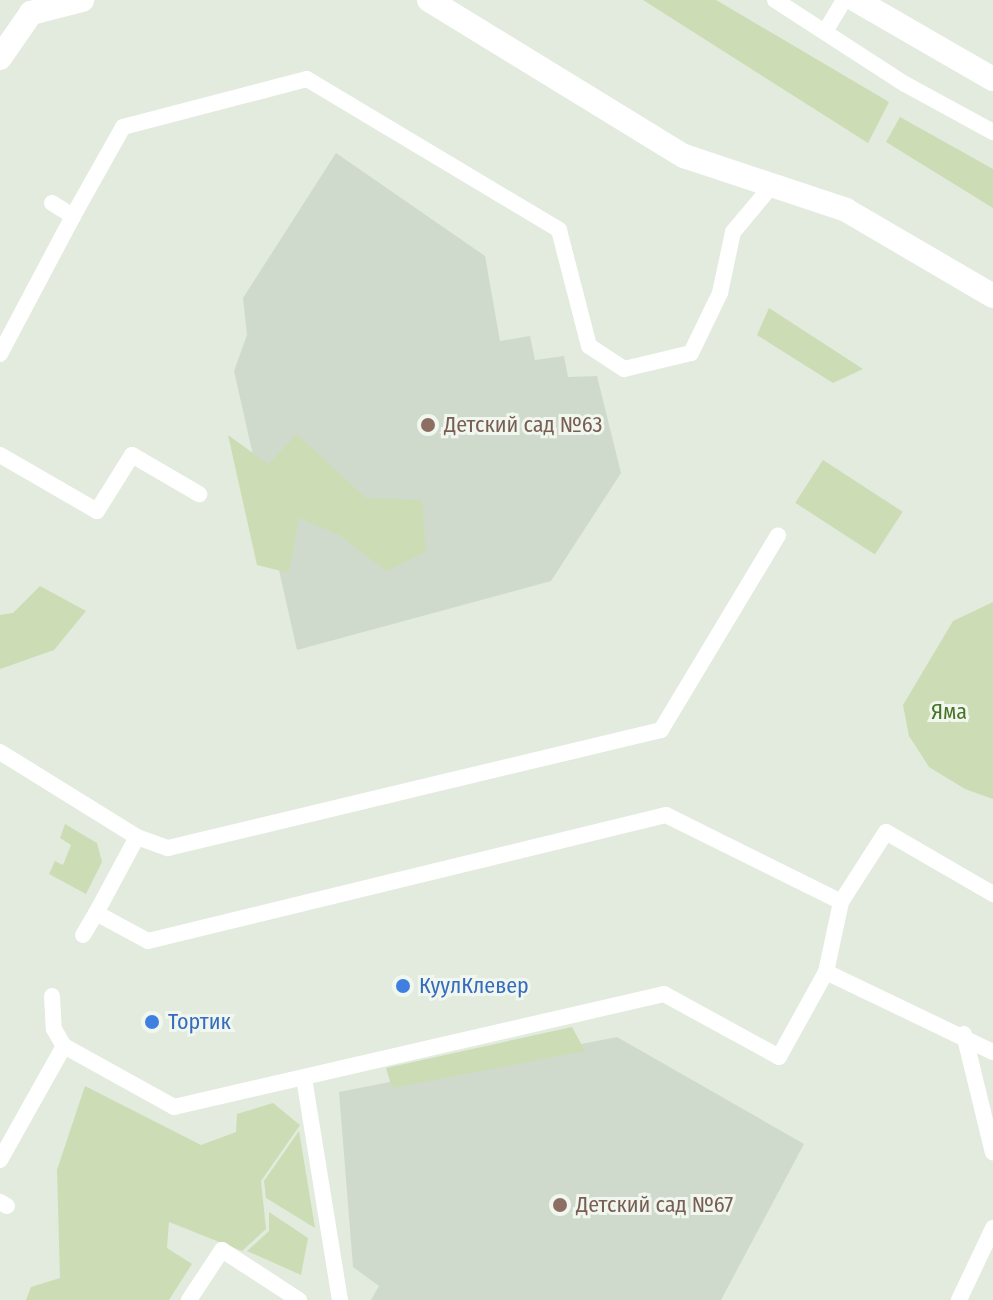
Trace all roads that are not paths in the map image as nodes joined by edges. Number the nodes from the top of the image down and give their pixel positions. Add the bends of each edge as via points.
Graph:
1 (82, 0) edge
2 (429, 0) edge
3 (775, 0) edge
4 (857, 1) edge
5 (826, 30) junction
6 (0, 58) edge
7 (993, 79) edge
8 (993, 132) edge
9 (774, 183) junction
10 (52, 203) dead end
11 (73, 216) junction
12 (993, 296) edge
13 (0, 354) edge
14 (0, 455) edge
15 (199, 494) dead end
16 (778, 535) dead end
17 (0, 752) edge
18 (137, 837) junction
19 (993, 894) edge
20 (841, 902) junction
21 (96, 913) junction
22 (83, 935) dead end
23 (826, 972) junction
24 (52, 996) dead end
25 (964, 1034) junction
26 (64, 1046) junction
27 (993, 1052) edge
28 (304, 1078) junction
29 (993, 1153) edge
30 (0, 1160) edge
31 (993, 1228) edge
32 (189, 1300) edge
33 (299, 1300) edge
34 (340, 1300) edge
35 (959, 1300) edge

1 - 6 street via 31,13
2 - 9 street via 684,156
3 - 5 lane
4 - 5 lane
4 - 7 street
5 - 8 lane via 905,84
9 - 11 lane via 733,232 720,293 691,353 624,369 589,346 559,230 307,79 123,127
9 - 12 street via 846,210
10 - 11 lane
11 - 13 lane
14 - 15 lane via 97,511 132,455
16 - 18 lane via 661,730 168,848
17 - 18 lane
18 - 21 lane
19 - 20 lane via 886,832
20 - 21 lane via 666,815 176,937 148,941
20 - 23 lane
21 - 22 lane
23 - 25 lane
23 - 28 lane via 779,1057 664,994
24 - 26 lane via 54,1029
25 - 27 lane
25 - 29 lane
26 - 28 lane via 174,1107
26 - 30 lane
28 - 34 lane
31 - 35 lane
32 - 33 lane via 222,1250

